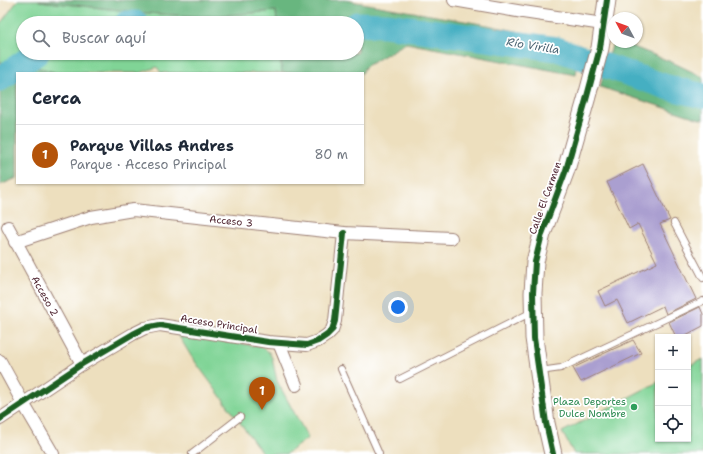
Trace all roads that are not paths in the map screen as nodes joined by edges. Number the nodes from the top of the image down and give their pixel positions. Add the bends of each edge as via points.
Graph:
1 (454, 0) edge
2 (607, 0) edge
3 (603, 24) junction
4 (674, 223) dead end
5 (8, 227) dead end
6 (344, 233) junction
7 (451, 238) dead end
8 (15, 242) junction
9 (703, 278) edge
10 (703, 301) edge
11 (534, 311) junction
12 (278, 343) junction
13 (0, 360) edge
14 (82, 364) junction
15 (341, 369) dead end
16 (539, 371) junction
17 (400, 379) dead end
18 (296, 385) dead end
19 (23, 403) junction
20 (240, 417) dead end
21 (0, 419) edge
22 (53, 454) edge
23 (192, 454) edge
24 (379, 454) edge
25 (554, 454) edge

1 - 3 street
2 - 3 street, Calle El Carmen
3 - 11 street, Calle El Carmen via 600,48 566,170 542,234 536,262
4 - 9 lane
5 - 8 street, Acceso 2
6 - 7 street, Acceso 3
6 - 8 street, Acceso 3 via 133,210 91,218
6 - 12 street, Acceso Principal via 332,330 318,341 307,345
8 - 14 street, Acceso 2
10 - 16 lane via 561,368
11 - 16 street, Calle El Carmen via 534,338
11 - 17 lane
12 - 14 street, Acceso Principal via 160,325 133,334
12 - 18 street
13 - 19 street
14 - 19 street, Acceso Principal
15 - 24 lane
16 - 25 street, Calle El Carmen via 546,423
19 - 21 street, Acceso Principal
19 - 22 street
20 - 23 lane

